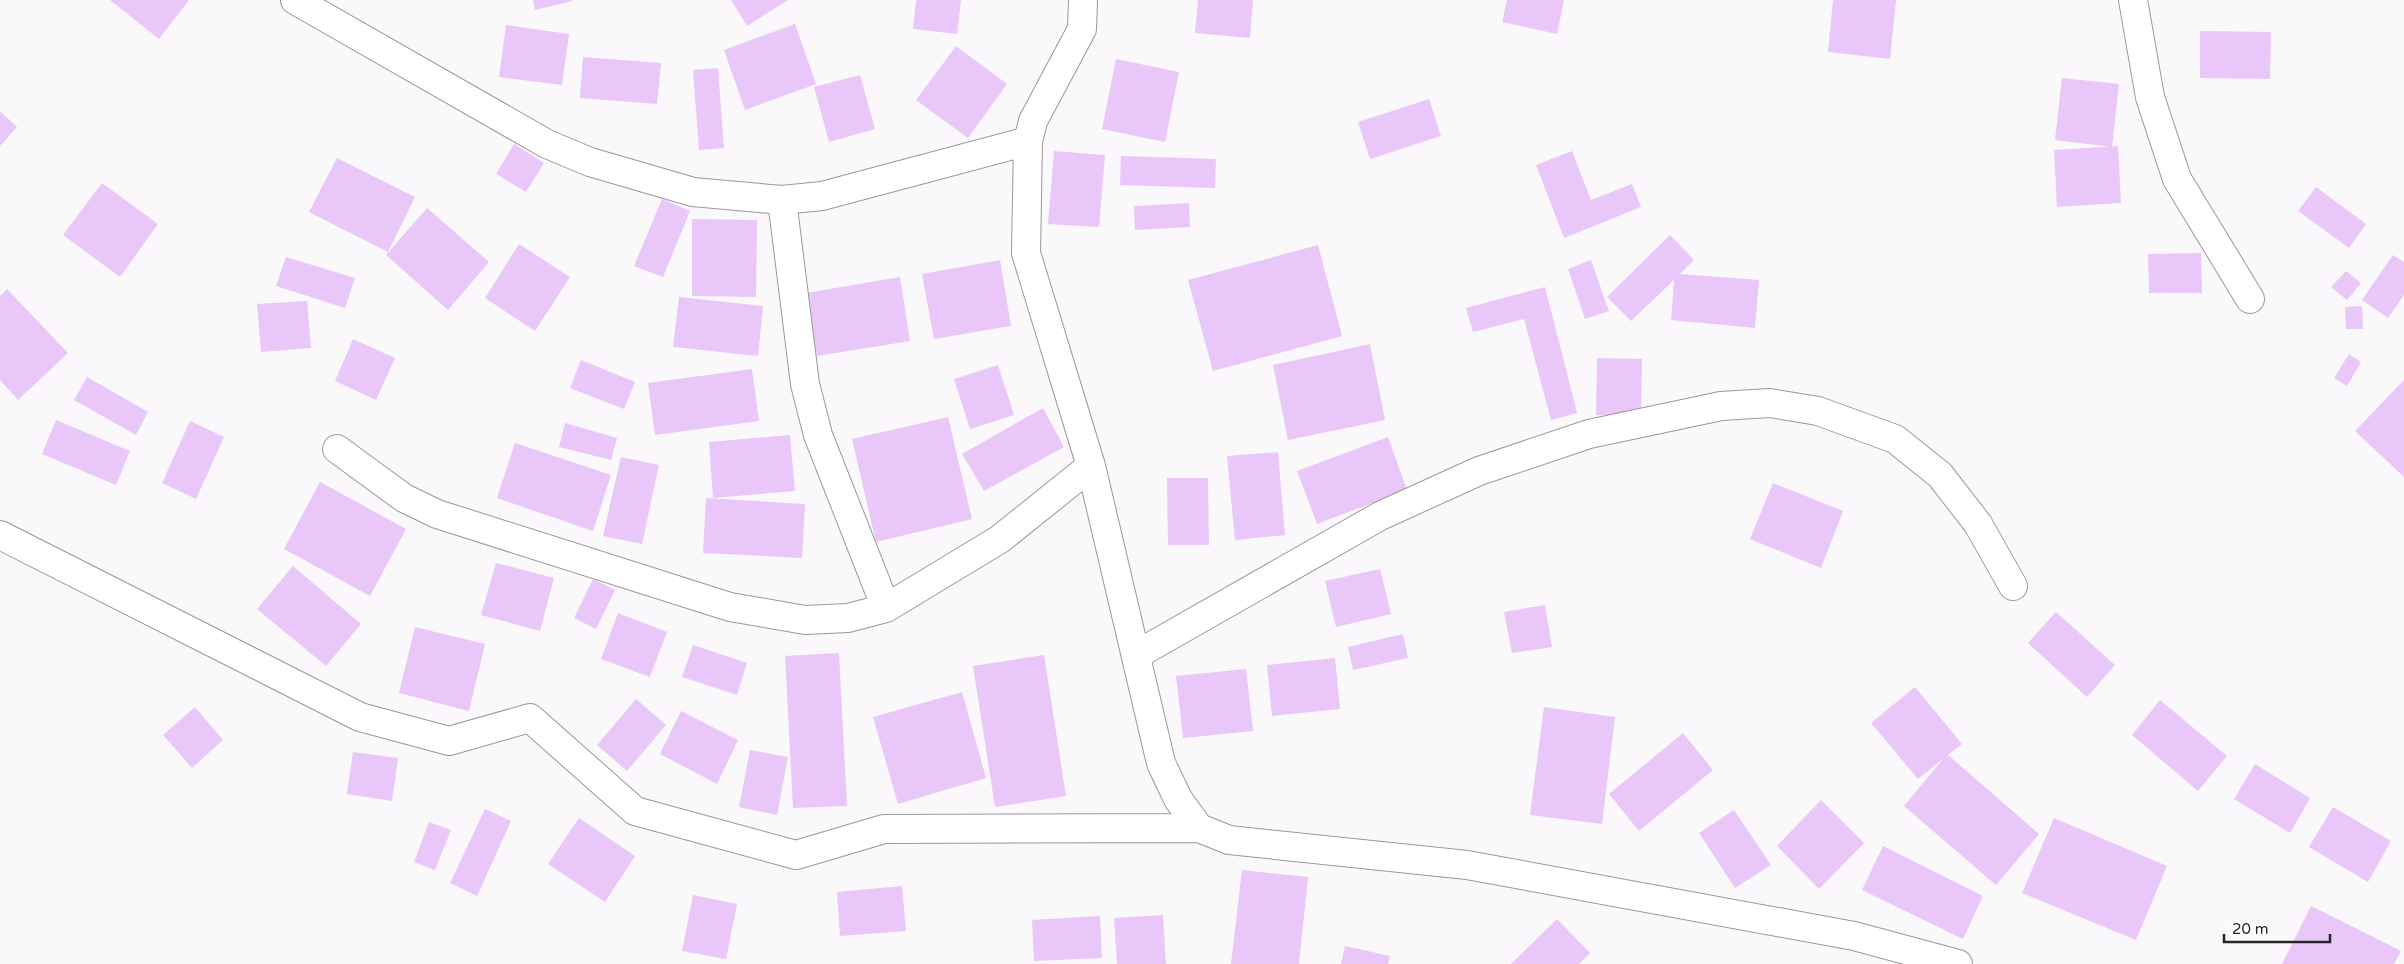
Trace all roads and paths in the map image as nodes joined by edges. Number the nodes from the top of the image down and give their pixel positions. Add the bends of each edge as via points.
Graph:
1 (294, 0) edge
2 (1083, 0) edge
3 (2133, 0) edge
4 (1028, 141) junction
5 (782, 200) junction
6 (2250, 299) dead end
7 (338, 449) dead end
8 (1091, 466) junction
9 (0, 535) edge
10 (2013, 586) dead end
11 (886, 608) junction
12 (1136, 655) junction
13 (1199, 828) junction
14 (1958, 964) edge

1 - 5 street via 547,144 590,162 693,192
2 - 4 street via 1082,29 1033,121
3 - 6 street via 2150,97 2177,179
4 - 5 street via 822,196
4 - 8 street via 1026,253
5 - 11 street via 805,384 818,435
7 - 11 street via 404,498 437,514 730,607 805,620 848,618
8 - 11 street via 1000,539
8 - 12 street
9 - 13 street via 360,717 449,741 530,718 635,812 796,855 884,829
10 - 12 street via 1978,524 1940,475 1894,439 1818,411 1770,403 1721,406 1589,434 1480,471 1380,516
12 - 13 street via 1161,763 1178,799
13 - 14 street via 1229,840 1467,865 1536,876 1854,936

